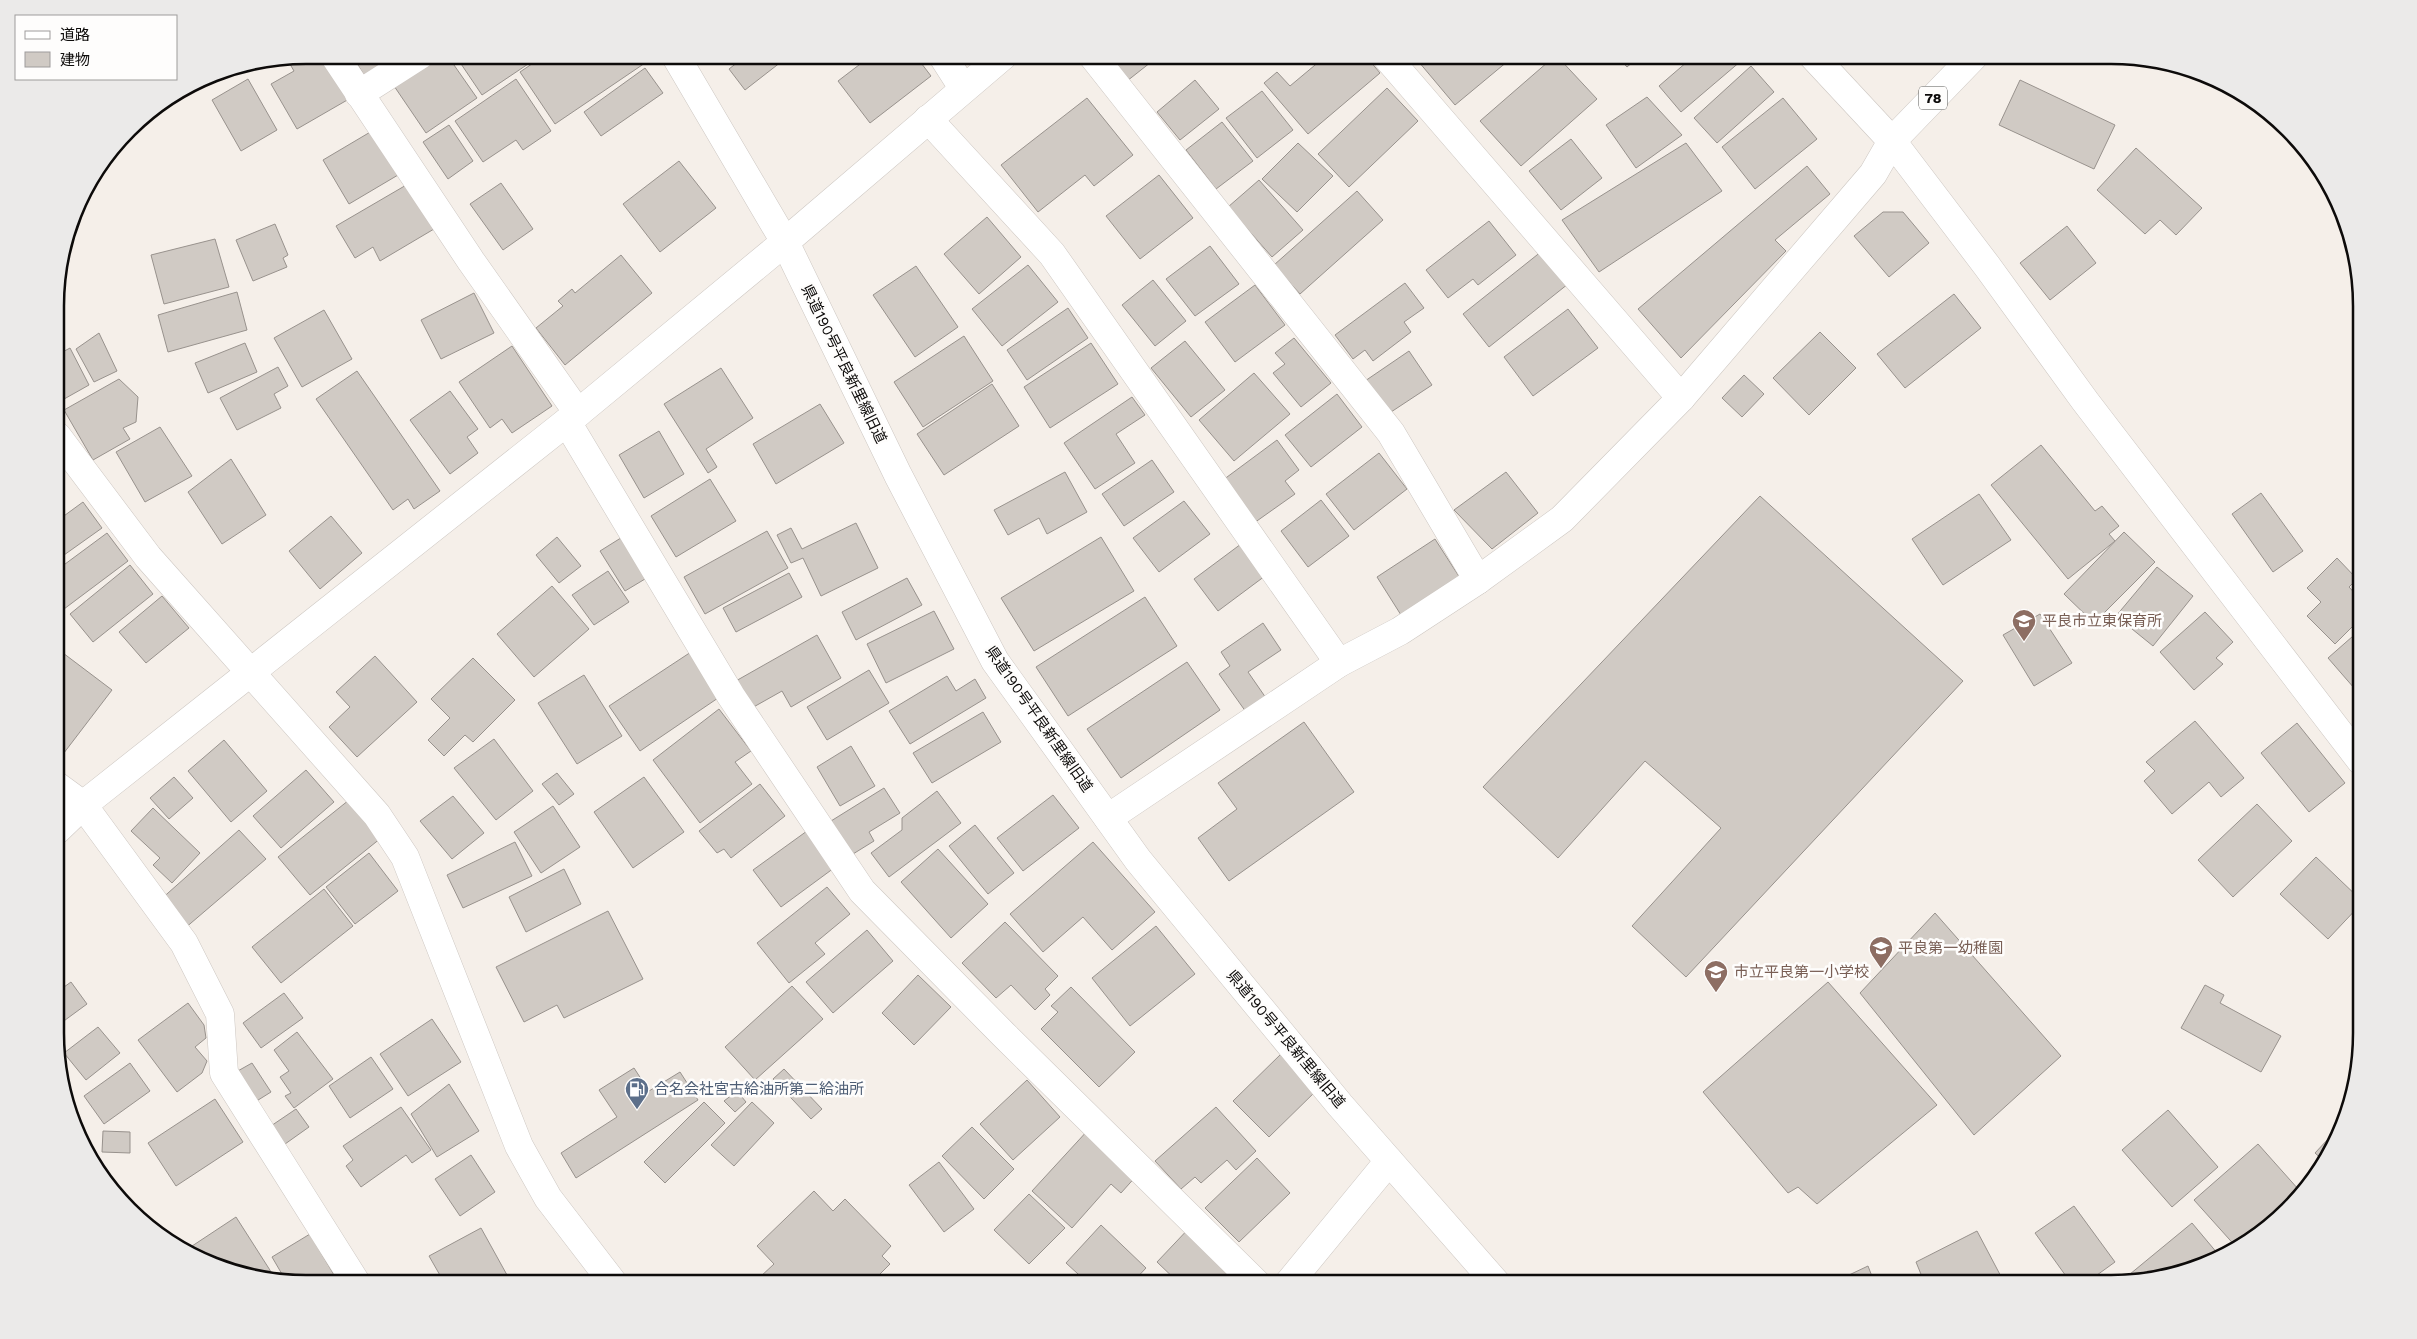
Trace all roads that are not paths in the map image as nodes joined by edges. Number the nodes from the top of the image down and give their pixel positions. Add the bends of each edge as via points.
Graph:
1 (340, 64) edge
2 (406, 64) edge
3 (679, 64) edge
4 (948, 64) edge
5 (993, 64) edge
6 (1099, 64) edge
7 (1393, 64) edge
8 (1820, 64) edge
9 (1966, 64) edge
10 (964, 88) junction
11 (359, 94) junction
12 (928, 119) junction
13 (1892, 141) junction
14 (785, 242) junction
15 (1680, 398) junction
16 (572, 417) junction
17 (64, 445) edge
18 (1478, 580) junction
19 (1339, 663) junction
20 (249, 673) junction
21 (2353, 749) edge
22 (64, 791) edge
23 (83, 805) junction
24 (1108, 818) junction
25 (64, 823) edge
26 (1389, 1161) junction
27 (351, 1275) edge
28 (607, 1275) edge
29 (1248, 1275) edge
30 (1295, 1275) edge
31 (1489, 1275) edge

1 - 11 street
2 - 11 street
3 - 14 street, 県道190号平良新里線旧道
4 - 10 street
5 - 10 street
6 - 18 street via 1391,433
7 - 15 street
8 - 13 street
9 - 13 street, 78
10 - 12 street
11 - 16 street
12 - 14 street
12 - 19 street via 1052,254
13 - 15 street via 1873,174
13 - 21 street via 2085,400
14 - 16 street
14 - 24 street, 県道190号平良新里線旧道 via 898,475 995,661
15 - 18 street via 1562,519
16 - 20 street
16 - 29 street via 731,696 862,891
17 - 20 street via 148,557
18 - 19 street via 1400,631
19 - 24 street
20 - 23 street
20 - 28 street via 377,815 405,857 519,1146 548,1198
22 - 23 street
23 - 25 street
23 - 27 street via 184,943 220,1014 224,1073
24 - 26 street, 県道190号平良新里線旧道 via 1138,860
26 - 30 street
26 - 31 street, 県道190号平良新里線旧道

